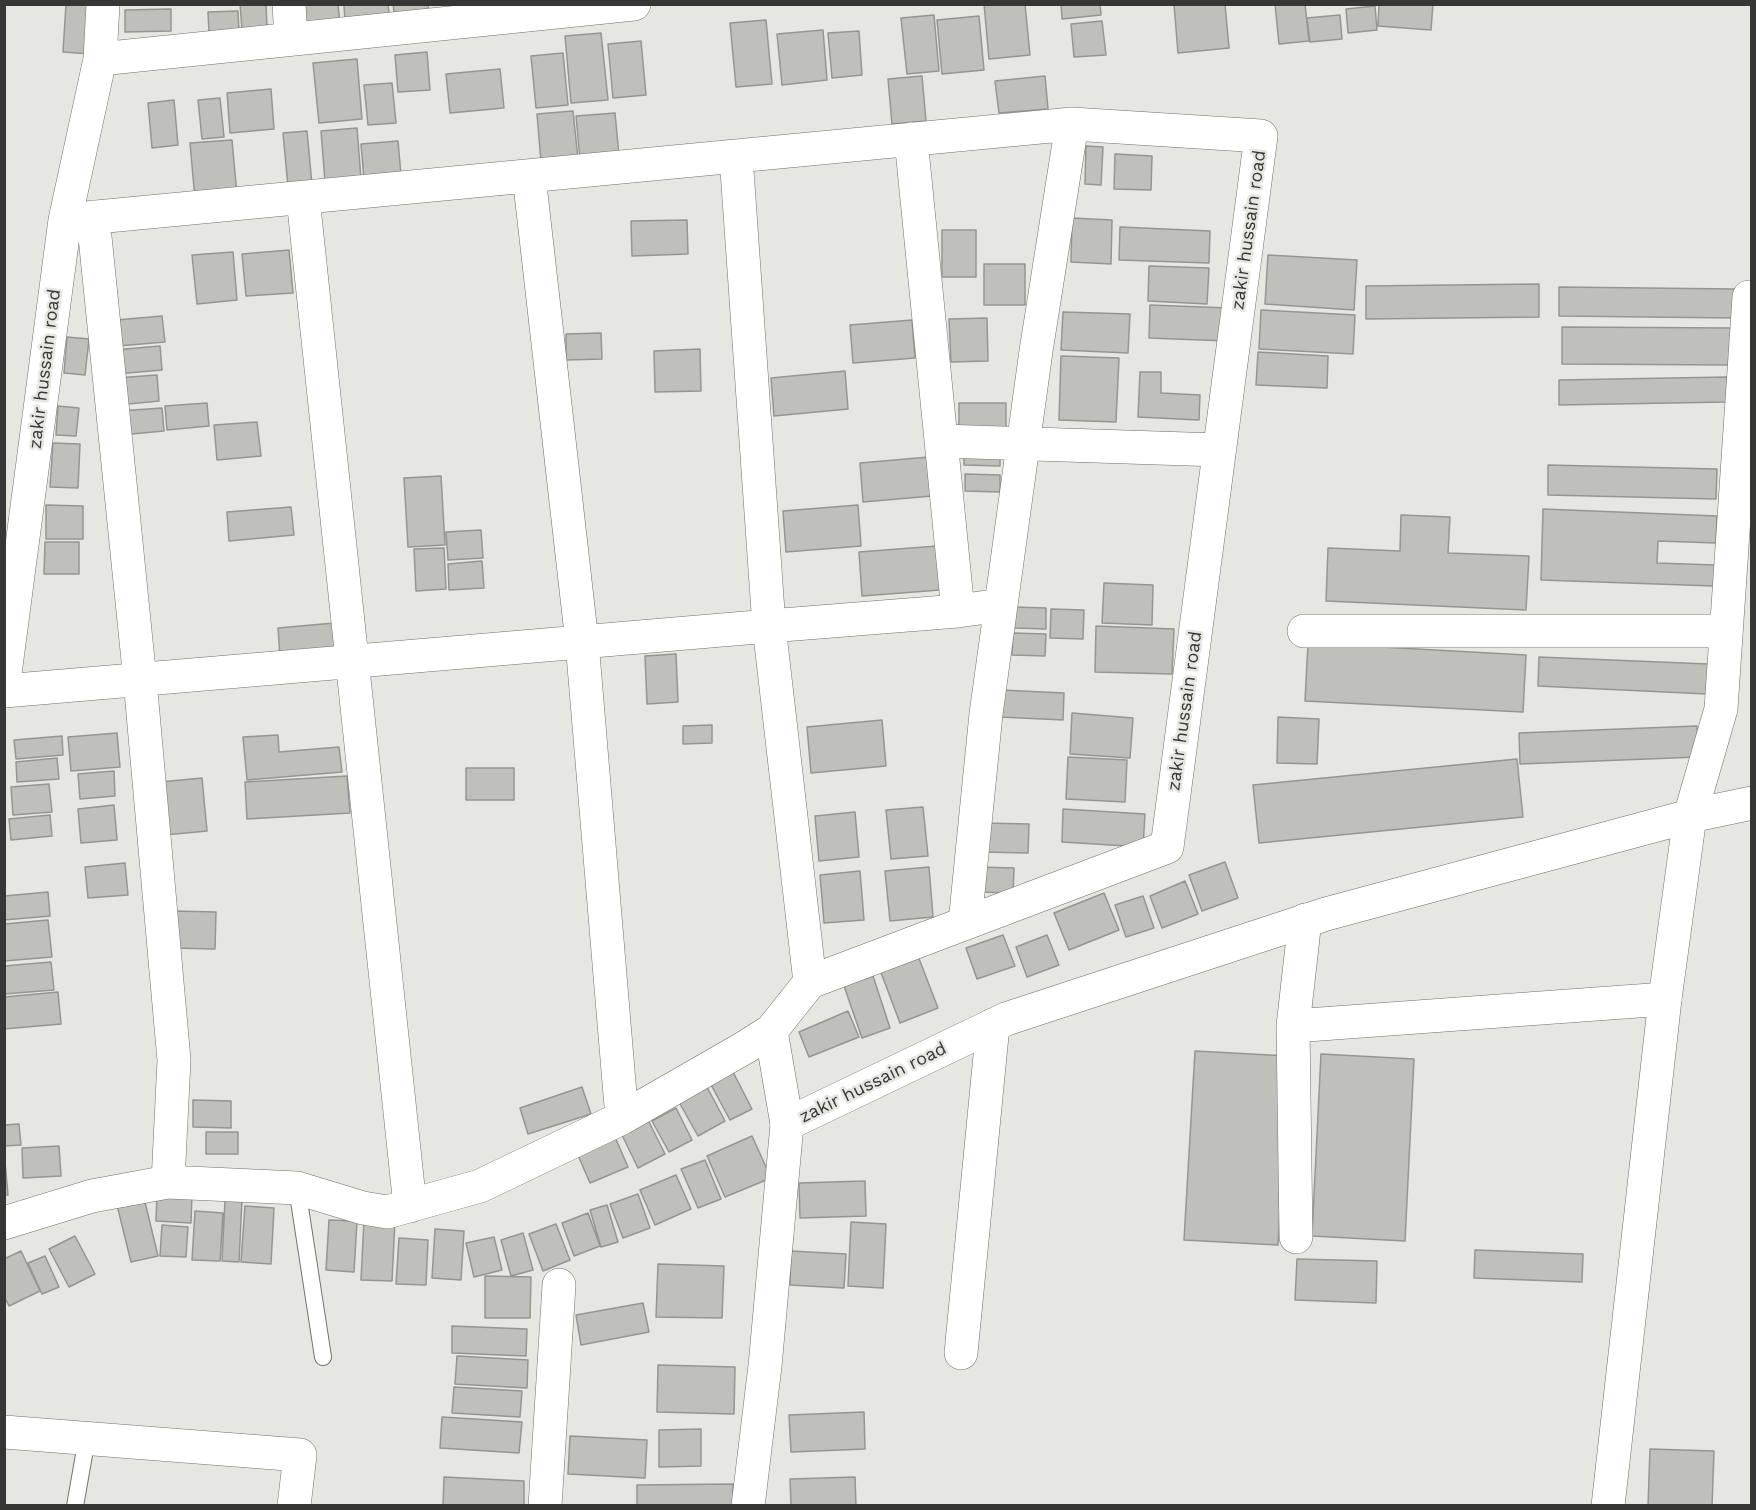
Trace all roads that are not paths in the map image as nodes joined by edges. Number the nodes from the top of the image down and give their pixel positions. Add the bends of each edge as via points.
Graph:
1 (103, 4) edge
2 (289, 4) edge
3 (634, 4) edge
4 (582, 8) edge
5 (434, 15) edge
6 (291, 39) junction
7 (100, 59) junction
8 (1072, 124) junction
9 (911, 139) junction
10 (736, 156) junction
11 (529, 176) junction
12 (303, 198) junction
13 (79, 219) junction
14 (1749, 297) dead end
15 (941, 441) junction
16 (1024, 444) junction
17 (1219, 450) junction
18 (1001, 605) junction
19 (958, 611) junction
20 (769, 626) junction
21 (1304, 631) dead end
22 (1726, 631) junction
23 (582, 642) junction
24 (352, 662) junction
25 (140, 680) junction
26 (4, 681) edge
27 (4, 691) edge
28 (1752, 803) edge
29 (1690, 816) junction
30 (1305, 920) junction
31 (965, 923) junction
32 (810, 982) junction
33 (1665, 999) junction
34 (993, 1025) junction
35 (1293, 1026) junction
36 (771, 1031) junction
37 (622, 1118) junction
38 (787, 1124) junction
39 (168, 1182) junction
40 (297, 1188) junction
41 (410, 1206) junction
42 (4, 1223) edge
43 (1296, 1237) dead end
44 (559, 1285) dead end
45 (961, 1353) dead end
46 (323, 1357) dead end
47 (4, 1432) edge
48 (87, 1438) junction
49 (75, 1506) edge
50 (294, 1506) edge
51 (546, 1506) edge
52 (748, 1506) edge
53 (1608, 1506) edge

1 - 7 street, zakir hussain road
2 - 6 street
3 - 4 street
4 - 5 street
5 - 6 street
6 - 7 street
7 - 13 street, zakir hussain road
8 - 9 street
8 - 16 street
8 - 17 street, zakir hussain road via 1261,136
9 - 10 street
9 - 15 street
10 - 11 street
10 - 20 street
11 - 12 street
11 - 23 street
12 - 13 street
12 - 24 street
13 - 25 street
13 - 26 street, zakir hussain road
14 - 22 street
15 - 16 street
15 - 19 street
16 - 17 street
16 - 18 street
17 - 31 street, zakir hussain road via 1167,847
18 - 19 street
18 - 31 street
19 - 20 street
20 - 23 street
20 - 32 street
21 - 22 street
22 - 29 street via 1720,709
23 - 24 street
23 - 37 street
24 - 25 street
24 - 41 street
25 - 27 street
25 - 39 street via 174,1060
28 - 29 street, zakir hussain road
29 - 30 street, zakir hussain road
29 - 33 street
30 - 34 street, zakir hussain road
30 - 35 street
31 - 32 street, zakir hussain road
32 - 36 street
33 - 35 street
33 - 53 street
34 - 38 street, zakir hussain road
34 - 45 street
35 - 43 street
36 - 37 street
36 - 38 street, zakir hussain road
37 - 41 street via 480,1186
38 - 52 street, zakir hussain road
39 - 40 street
39 - 42 street via 92,1196
40 - 41 street via 387,1212
40 - 46 lane
44 - 51 street
47 - 48 street
48 - 49 lane
48 - 50 street via 300,1455

